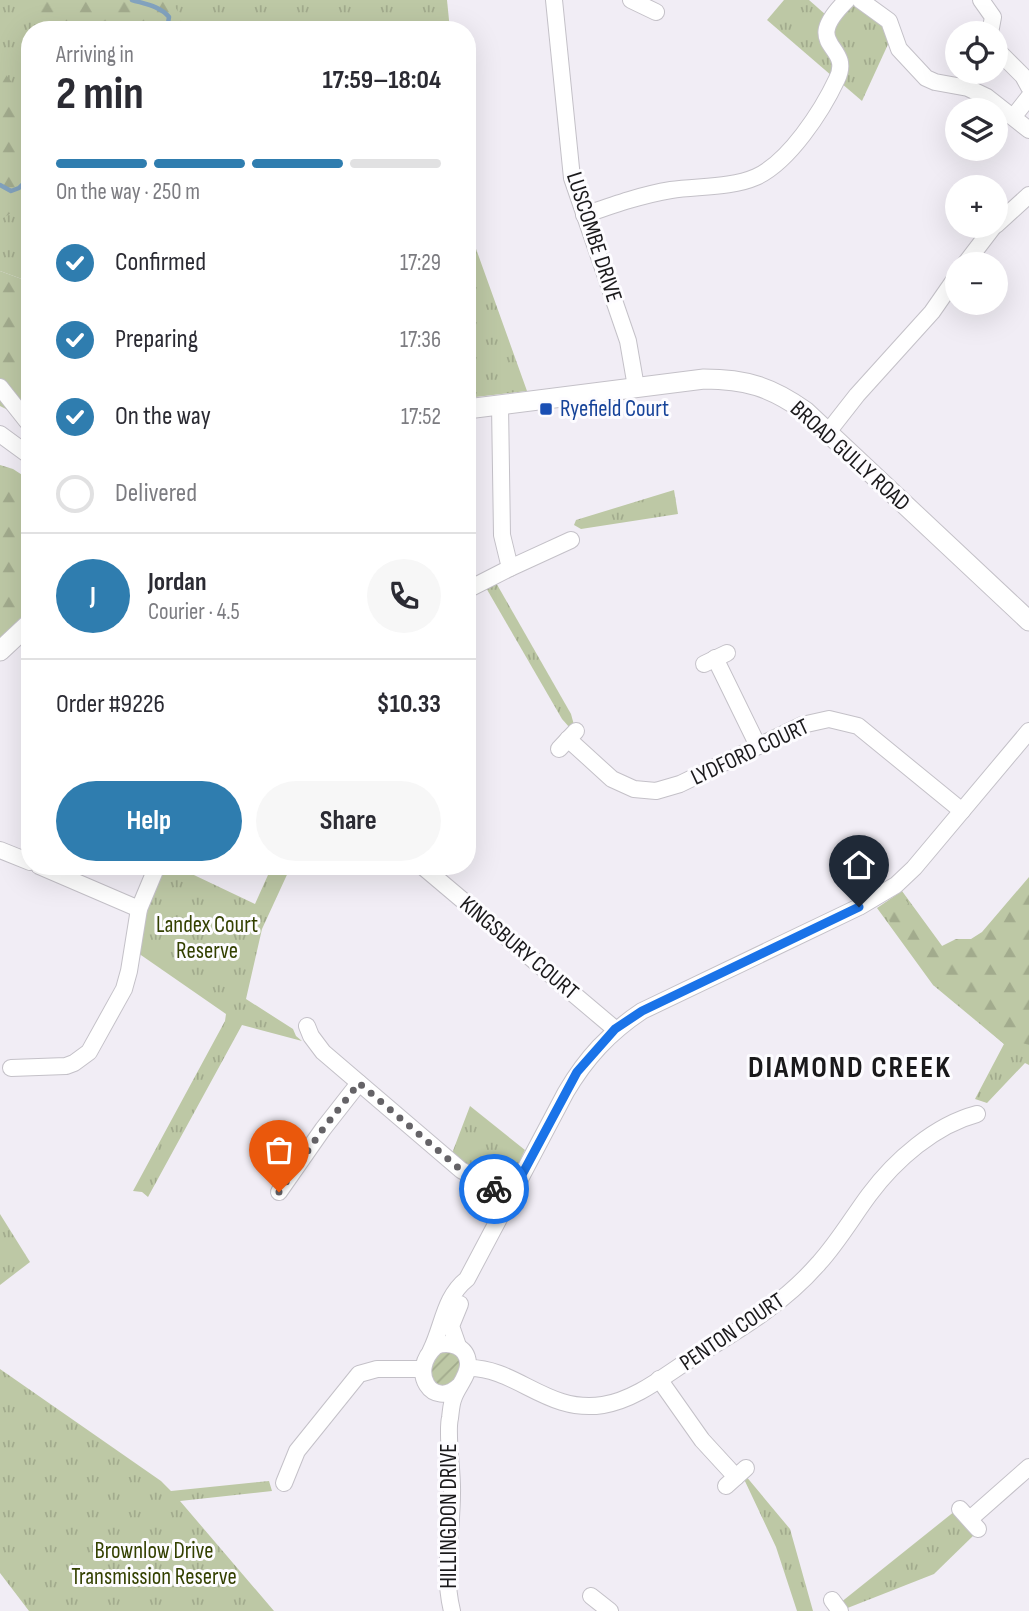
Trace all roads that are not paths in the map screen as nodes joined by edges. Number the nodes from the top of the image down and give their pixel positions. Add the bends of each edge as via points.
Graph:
1 (554, 0) edge
2 (631, 0) edge
3 (847, 0) edge
4 (860, 0) edge
5 (981, 0) edge
6 (656, 12) dead end
7 (992, 21) edge
8 (1008, 61) edge
9 (1029, 87) edge
10 (1029, 97) edge
11 (1014, 116) junction
12 (1029, 130) edge
13 (1029, 195) edge
14 (1008, 214) edge
15 (584, 215) junction
16 (985, 238) edge
17 (974, 252) edge
18 (945, 294) edge
19 (0, 387) edge
20 (636, 387) junction
21 (500, 405) junction
22 (476, 408) edge
23 (21, 414) edge
24 (828, 432) junction
25 (0, 434) edge
26 (21, 449) edge
27 (571, 540) dead end
28 (510, 568) junction
29 (476, 585) edge
30 (1027, 616) edge
31 (21, 631) edge
32 (0, 651) edge
33 (715, 658) dead end
34 (1029, 731) edge
35 (568, 740) dead end
36 (758, 746) junction
37 (962, 811) junction
38 (0, 850) edge
39 (21, 858) edge
40 (60, 875) edge
41 (152, 875) edge
42 (433, 875) edge
43 (139, 909) junction
44 (307, 1026) dead end
45 (615, 1029) junction
46 (11, 1068) dead end
47 (359, 1083) junction
48 (977, 1114) dead end
49 (279, 1192) dead end
50 (510, 1197) junction
51 (467, 1279) junction
52 (458, 1346) junction
53 (431, 1350) junction
54 (468, 1368) junction
55 (422, 1369) junction
56 (659, 1379) junction
57 (459, 1386) junction
58 (433, 1391) junction
59 (449, 1421) junction
60 (1029, 1467) edge
61 (736, 1477) dead end
62 (284, 1483) dead end
63 (969, 1519) dead end
64 (452, 1611) edge

1 - 15 street, LUSCOMBE DRIVE via 570,165
2 - 6 street
3 - 15 street via 825,31 839,59 836,81 816,116 774,165 748,180 657,192
4 - 11 street via 889,21 899,49 926,78 979,92
5 - 7 street
8 - 9 street
10 - 11 street
11 - 12 street
13 - 14 street
15 - 20 street, LUSCOMBE DRIVE via 628,341
16 - 17 street
18 - 24 street
19 - 23 street
20 - 21 street, BROAD GULLY ROAD
20 - 24 street, BROAD GULLY ROAD via 704,379 745,381 785,397
21 - 22 street, BROAD GULLY ROAD
21 - 28 street via 502,535
24 - 30 street, BROAD GULLY ROAD
25 - 26 street
27 - 28 street
28 - 29 street
31 - 32 street
33 - 36 street
34 - 37 street
35 - 36 street, LYDFORD COURT via 612,779 645,791 680,784
36 - 37 street, LYDFORD COURT via 812,722 849,722
37 - 45 street via 914,868 877,898 642,1011
38 - 39 street
40 - 43 street
41 - 43 street
42 - 45 street, KINGSBURY COURT
43 - 46 street via 127,981 89,1052 66,1066
44 - 47 street via 316,1044
45 - 50 street via 577,1072
47 - 49 street
47 - 50 street via 461,1170
48 - 56 street, PENTON COURT via 946,1126 900,1161 826,1255 785,1298
50 - 51 street
51 - 52 street via 452,1320
51 - 53 street via 444,1312
52 - 53 street via 442,1344
52 - 54 street via 467,1356
53 - 55 street
54 - 56 street, PENTON COURT via 488,1370 554,1400 587,1406 623,1399
54 - 57 street
55 - 58 street via 424,1381
55 - 62 street via 377,1369 359,1374 297,1451
56 - 61 street via 702,1440
57 - 58 street via 447,1393
57 - 59 street, HILLINGDON DRIVE
58 - 59 street, HILLINGDON DRIVE
59 - 64 street, HILLINGDON DRIVE via 453,1495 446,1577
60 - 63 street

